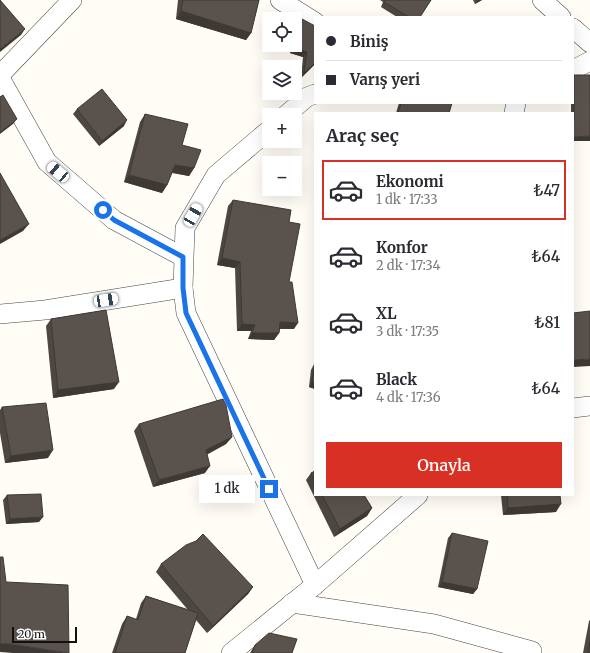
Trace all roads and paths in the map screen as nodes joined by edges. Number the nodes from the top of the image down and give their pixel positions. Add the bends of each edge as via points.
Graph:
1 (72, 0) edge
2 (280, 0) edge
3 (542, 0) edge
4 (560, 16) edge
5 (314, 21) edge
6 (574, 29) edge
7 (590, 43) edge
8 (590, 61) edge
9 (574, 69) edge
10 (0, 77) edge
11 (314, 94) edge
12 (294, 108) edge
13 (262, 136) edge
14 (183, 257) junction
15 (183, 288) junction
16 (0, 314) edge
17 (590, 406) edge
18 (574, 408) edge
19 (417, 496) edge
20 (315, 585) junction
21 (292, 603) junction
22 (532, 651) dead end
23 (231, 653) edge

1 - 10 street
2 - 5 street
3 - 4 street
6 - 7 street
8 - 9 street
10 - 14 street via 46,162 114,220
11 - 12 street
13 - 14 street via 216,175 185,228
14 - 15 street
15 - 16 street via 46,310
15 - 20 street via 186,313
17 - 18 street
19 - 20 street
20 - 21 street
21 - 22 street via 434,624
21 - 23 street

